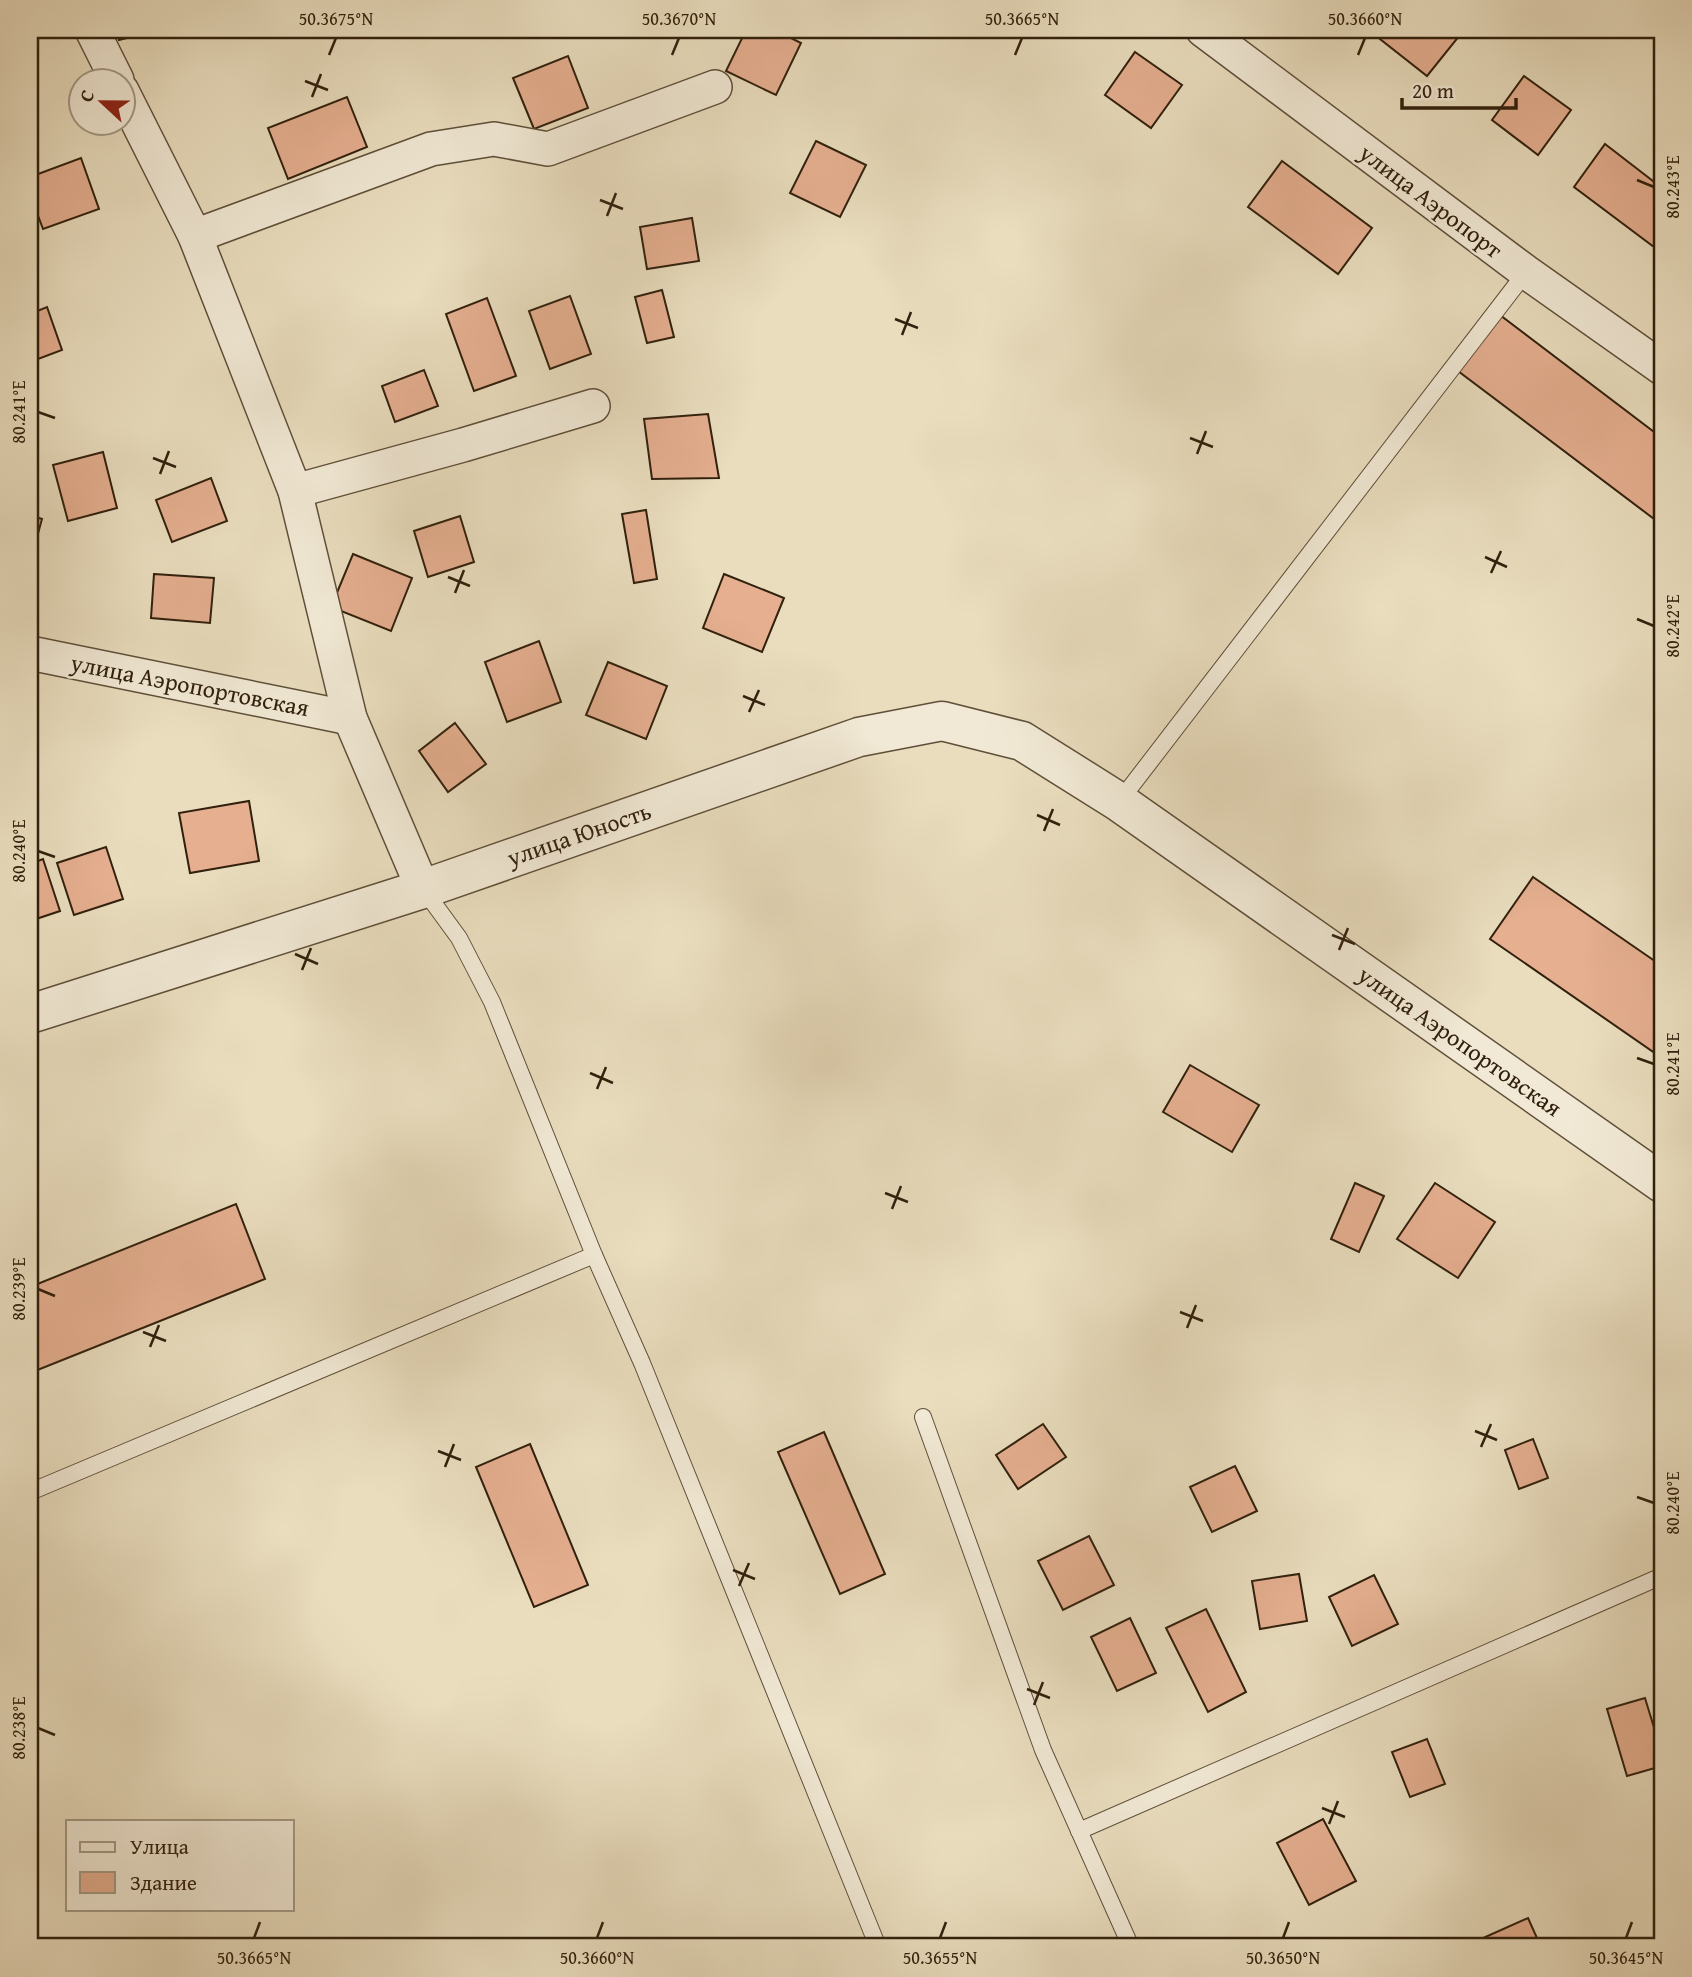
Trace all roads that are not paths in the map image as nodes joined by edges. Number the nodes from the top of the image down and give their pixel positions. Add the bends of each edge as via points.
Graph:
1 (92, 30) edge
2 (1203, 30) edge
3 (110, 66) edge
4 (715, 87) dead end
5 (136, 119) edge
6 (195, 236) junction
7 (1526, 272) junction
8 (1662, 368) edge
9 (593, 406) dead end
10 (295, 491) junction
11 (30, 653) edge
12 (350, 718) junction
13 (1119, 802) junction
14 (423, 889) junction
15 (30, 1014) edge
16 (1662, 1183) edge
17 (594, 1255) junction
18 (923, 1418) dead end
19 (30, 1492) edge
20 (1662, 1576) edge
21 (1079, 1831) junction
22 (878, 1947) edge
23 (1131, 1947) edge

1 - 3 street
2 - 7 street, улица Аэропорт
4 - 6 street via 548,149 494,139 431,149
5 - 6 street
6 - 10 street
7 - 8 street, улица Аэропорт
7 - 13 lane
9 - 10 street
10 - 12 street
11 - 12 street, улица Аэропортовская
12 - 14 street
13 - 14 street, улица Юность via 1022,741 942,721 859,737
13 - 16 street, улица Аэропортовская
14 - 15 street, улица Юность
14 - 17 lane via 459,938 492,1002
17 - 19 lane
17 - 22 lane
18 - 21 lane via 1043,1750
20 - 21 lane
21 - 23 lane

